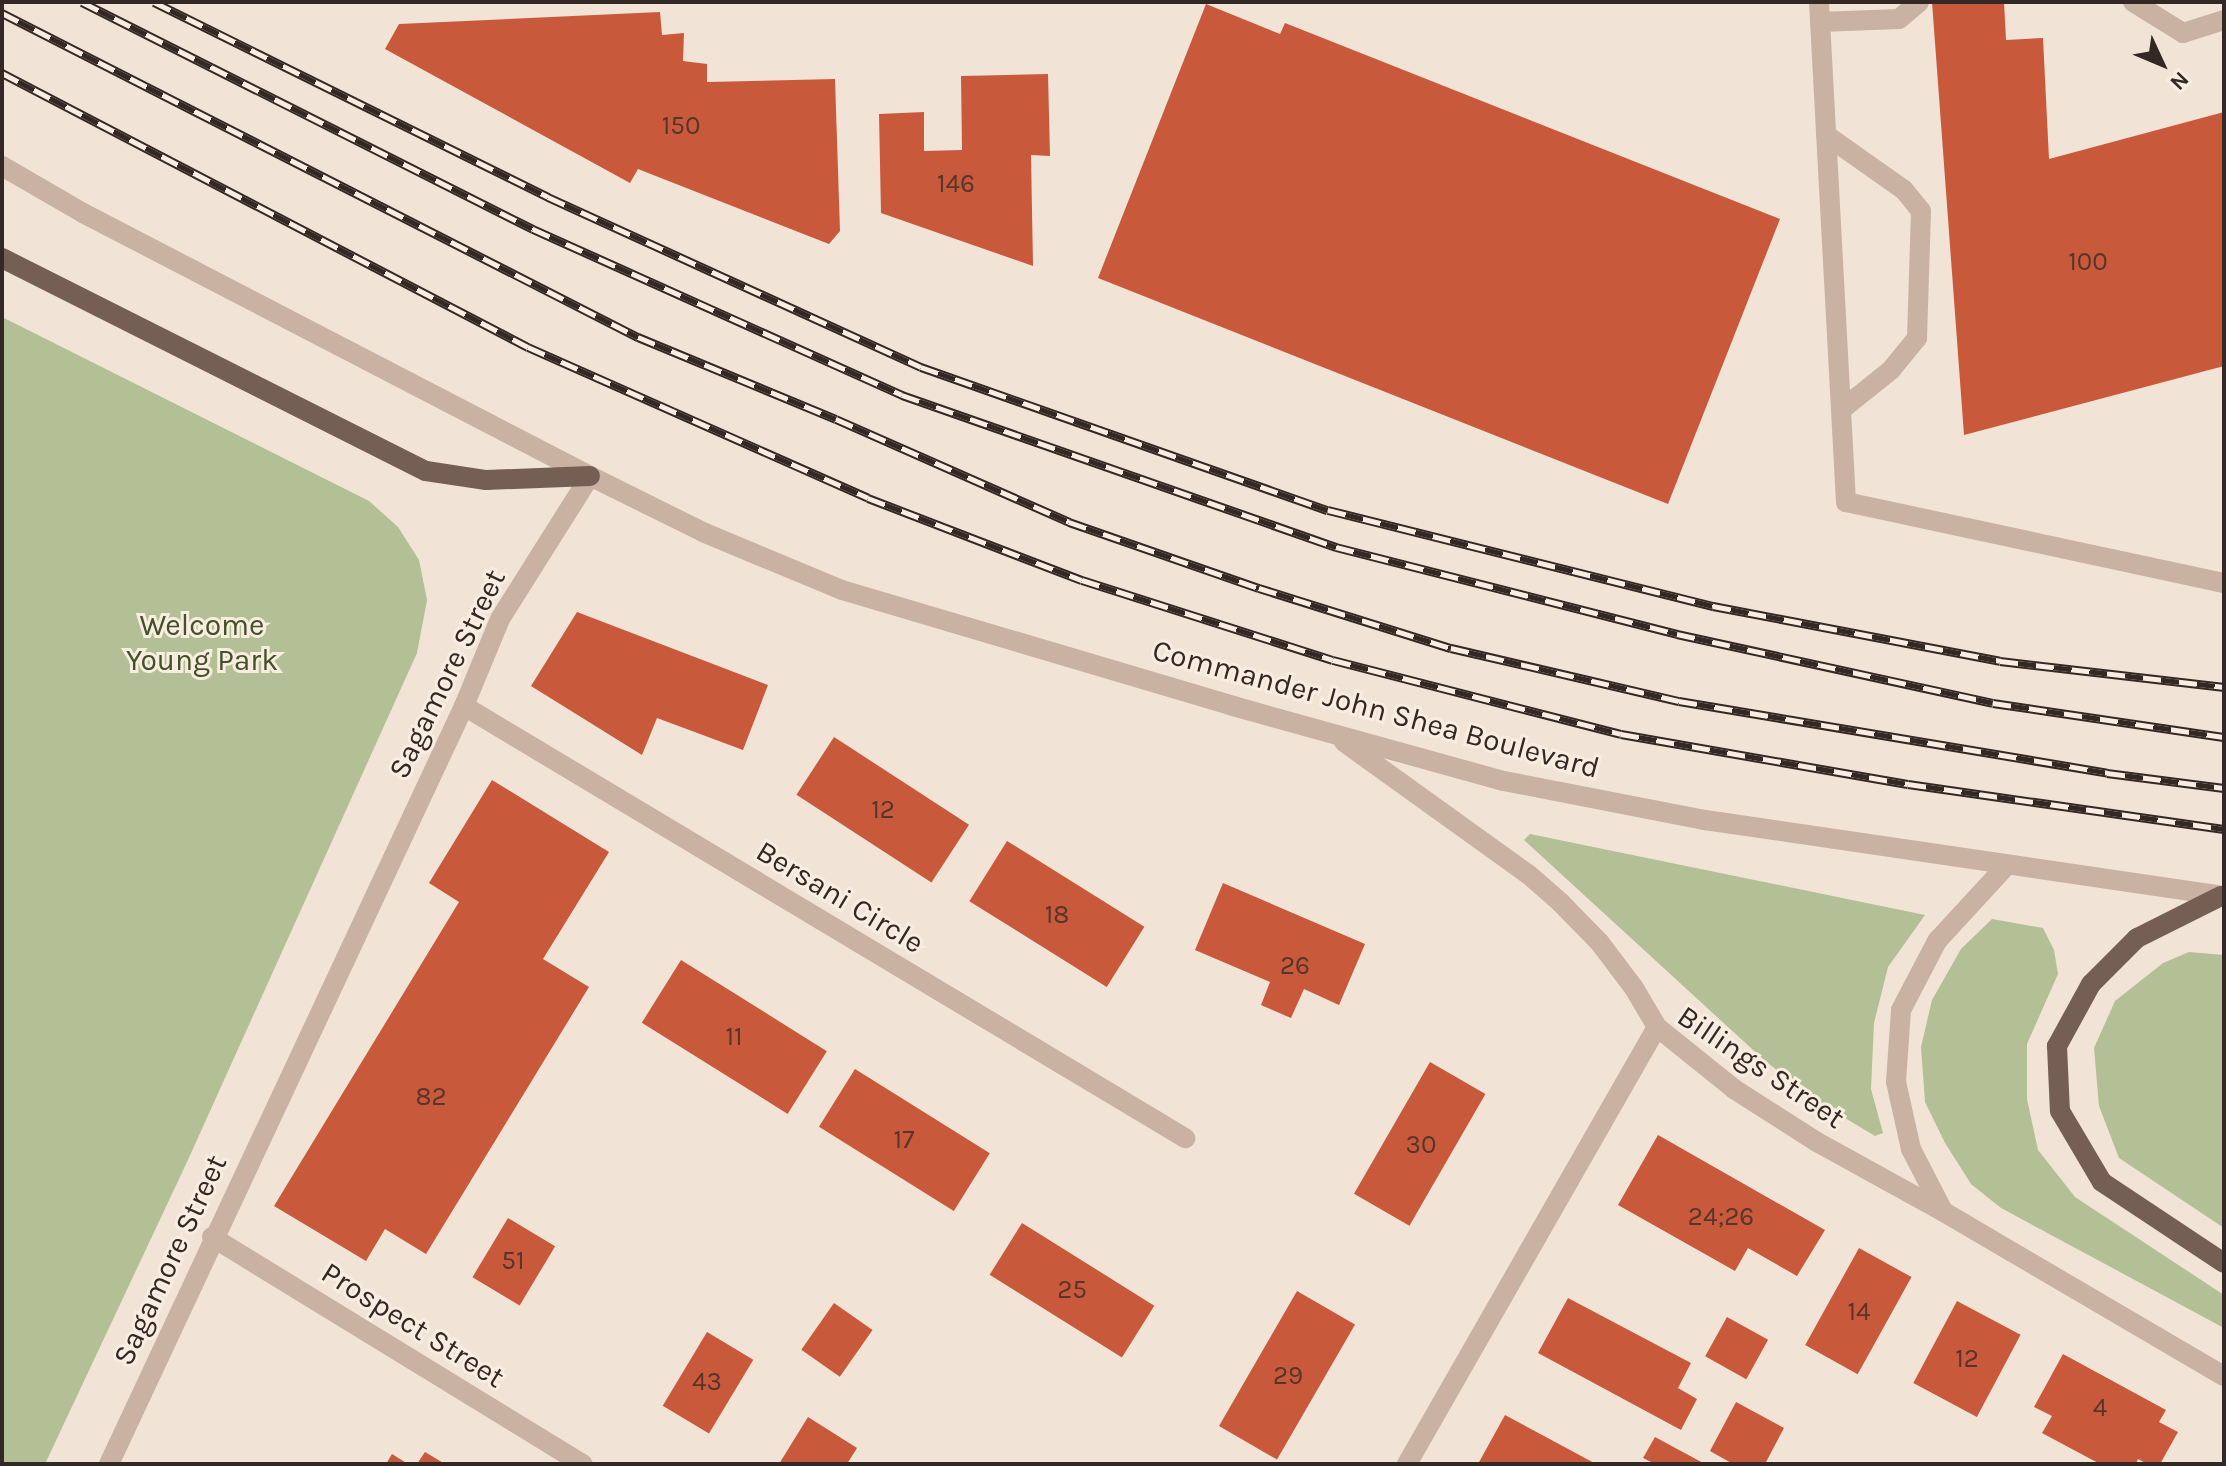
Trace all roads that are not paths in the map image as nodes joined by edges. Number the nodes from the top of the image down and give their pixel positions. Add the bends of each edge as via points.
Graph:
1 (1919, 2) edge
2 (2133, 2) edge
3 (1820, 12) edge
4 (2224, 20) edge
5 (1826, 135) junction
6 (2, 166) edge
7 (2, 258) edge
8 (1841, 410) junction
9 (590, 476) junction
10 (2224, 583) edge
11 (464, 706) junction
12 (1330, 733) junction
13 (2007, 865) junction
14 (2222, 896) edge
15 (1657, 1027) junction
16 (1185, 1138) dead end
17 (1944, 1212) junction
18 (212, 1237) junction
19 (2224, 1263) edge
20 (2224, 1376) edge
21 (109, 1464) edge
22 (583, 1464) edge
23 (1407, 1464) edge

1 - 3 street via 1899,19
2 - 4 street via 2183,33
3 - 5 street
5 - 8 street
5 - 8 street via 1904,190 1921,211 1917,338 1891,370
6 - 9 street
7 - 9 main road via 426,471 486,480
8 - 10 street via 1846,502
9 - 11 street, Sagamore Street via 500,619
9 - 12 street, Commander John Shea Boulevard via 705,533 842,590
11 - 16 street, Bersani Circle
11 - 18 street, Sagamore Street
12 - 13 street, Commander John Shea Boulevard via 1504,781 1705,820
12 - 15 street via 1560,902 1600,943
13 - 14 street, Commander John Shea Boulevard
13 - 17 street via 1937,941 1901,1010 1896,1082 1911,1149
14 - 19 main road via 2137,938 2091,984 2057,1046 2060,1111 2102,1182
15 - 17 street, Billings Street via 1734,1089
15 - 23 street, Billings Street
17 - 20 street, Billings Street
18 - 21 street, Sagamore Street
18 - 22 street, Prospect Street

